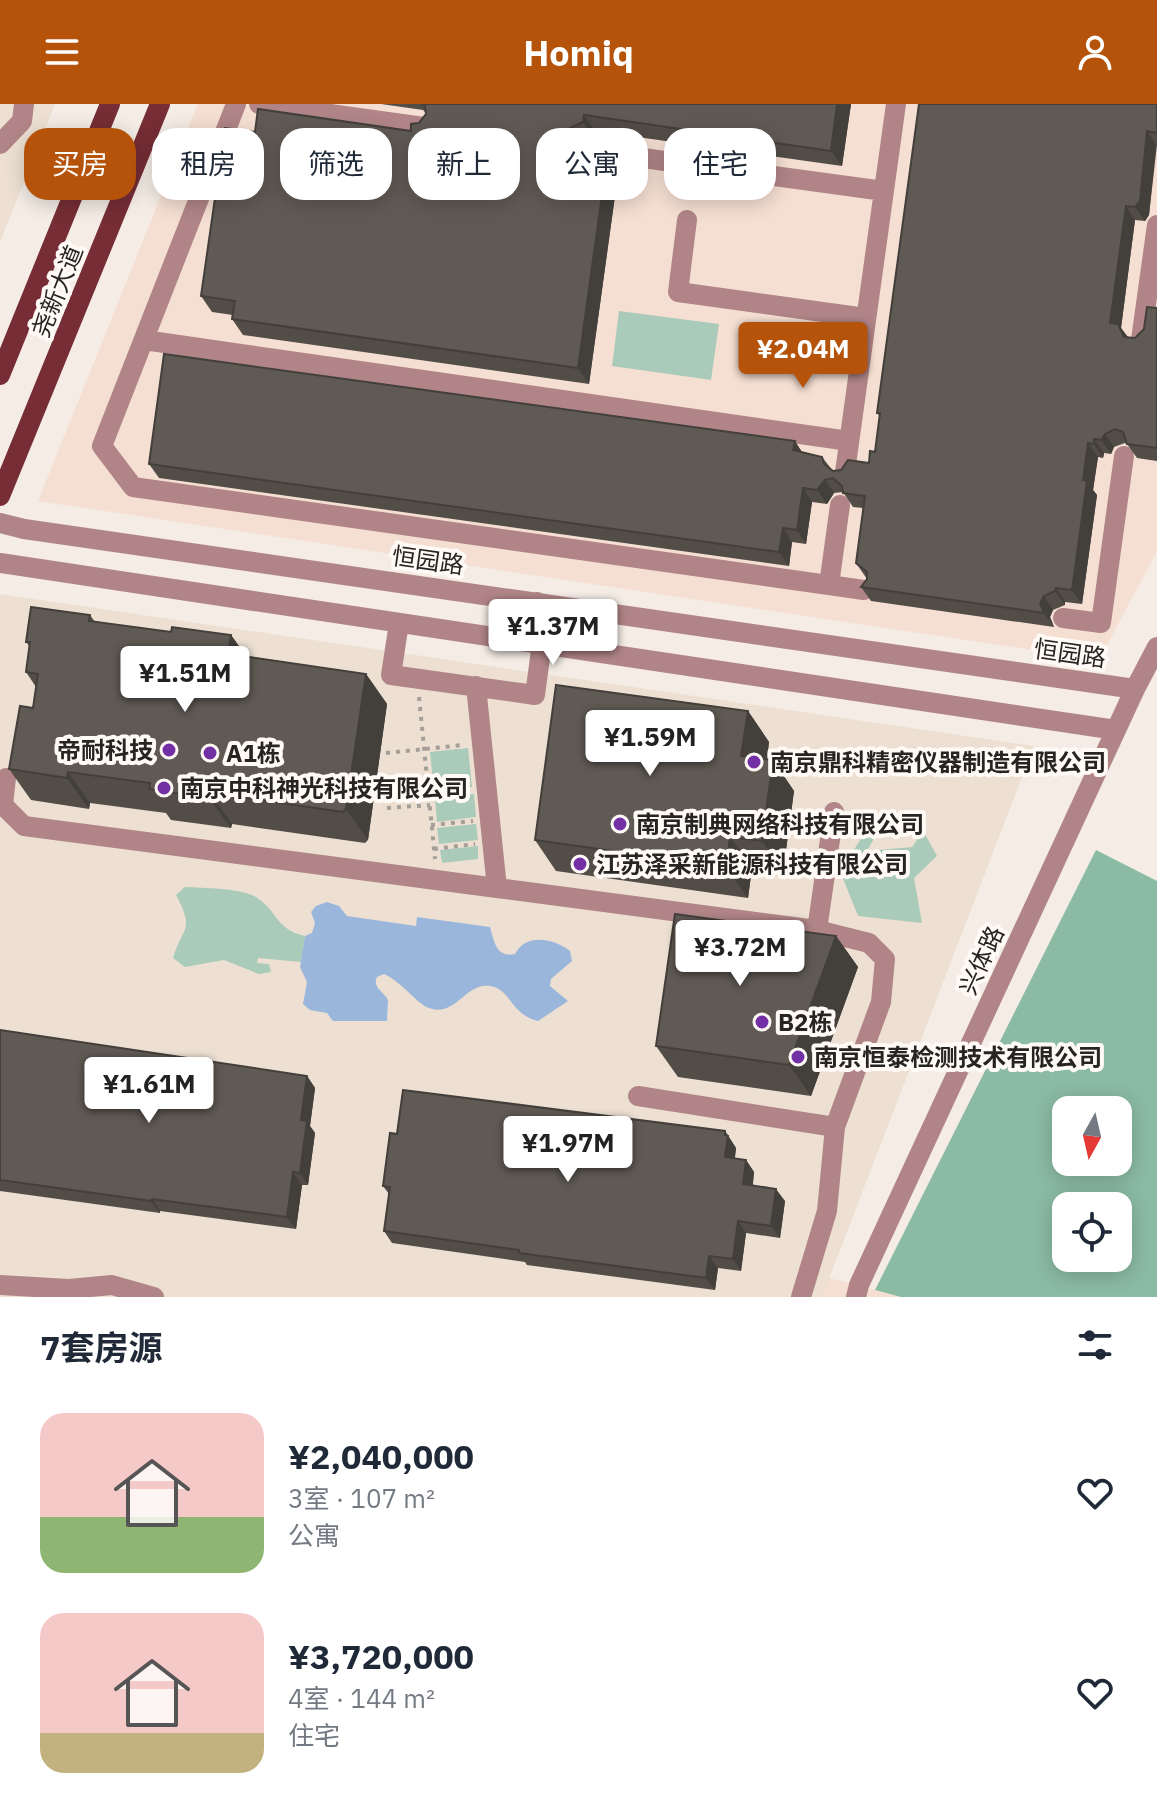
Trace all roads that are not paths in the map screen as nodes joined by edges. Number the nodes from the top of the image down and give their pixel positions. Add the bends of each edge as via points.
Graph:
1 (24, 104) edge
2 (110, 104) edge
3 (160, 104) edge
4 (236, 104) edge
5 (259, 104) edge
6 (896, 104) edge
7 (424, 127) edge
8 (0, 144) edge
9 (648, 159) edge
10 (884, 191) junction
11 (687, 220) dead end
12 (1157, 225) edge
13 (866, 318) junction
14 (144, 340) junction
15 (1141, 340) edge
16 (0, 375) edge
17 (849, 441) junction
18 (1124, 456) edge
19 (845, 472) edge
20 (0, 496) edge
21 (840, 505) edge
22 (0, 523) edge
23 (0, 563) edge
24 (829, 585) junction
25 (864, 590) edge
26 (537, 602) junction
27 (1063, 618) dead end
28 (399, 623) junction
29 (538, 643) junction
30 (1157, 647) edge
31 (476, 686) junction
32 (1135, 689) junction
33 (1116, 730) junction
34 (6, 778) dead end
35 (2, 806) edge
36 (834, 812) dead end
37 (497, 888) junction
38 (817, 930) junction
39 (638, 1096) dead end
40 (835, 1127) junction
41 (0, 1285) edge
42 (154, 1297) edge
43 (801, 1297) edge
44 (856, 1297) edge

1 - 8 street via 22,121
2 - 16 main road, 尧新大道
3 - 20 main road, 尧新大道
4 - 14 street
5 - 7 street
6 - 10 street
9 - 10 street
10 - 13 street
11 - 13 street via 678,292
12 - 15 street
13 - 17 street
14 - 17 street
14 - 24 street via 102,446 133,487
17 - 19 street
18 - 27 street via 1101,623
21 - 24 street
22 - 26 street, 恒园路
23 - 28 street
24 - 25 street
26 - 29 street
26 - 32 street, 恒园路
28 - 29 street
28 - 31 street via 391,675
29 - 31 street via 535,695
29 - 33 street
30 - 32 street, 兴体路
31 - 37 street
32 - 33 street, 兴体路
33 - 44 street, 兴体路
34 - 35 street
35 - 37 street via 24,826
36 - 38 street
37 - 38 street
38 - 40 street via 869,943 885,959 881,1002
39 - 40 street
40 - 43 street via 827,1211
41 - 42 street via 112,1285

